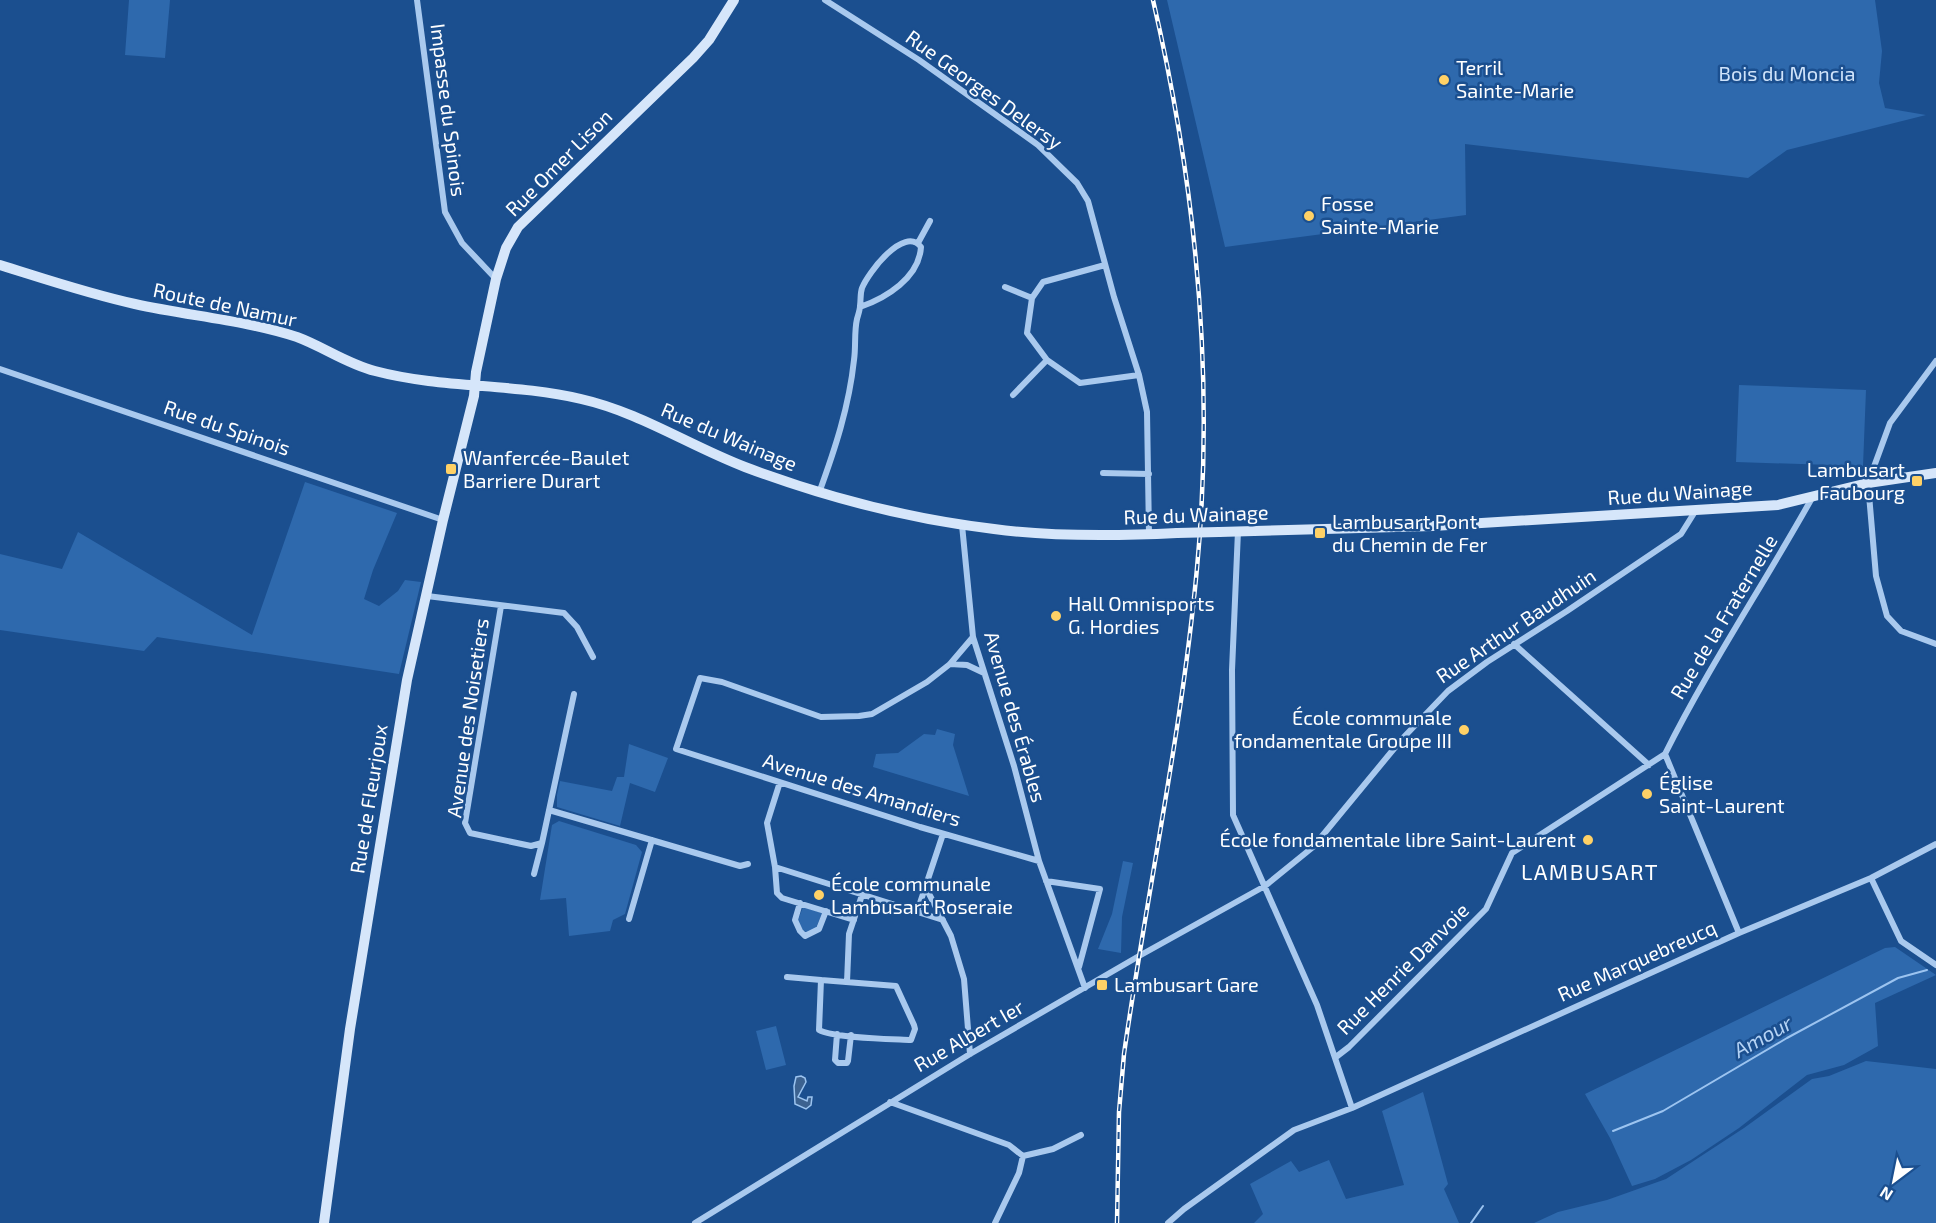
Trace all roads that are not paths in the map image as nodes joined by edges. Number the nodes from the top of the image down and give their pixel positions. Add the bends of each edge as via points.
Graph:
1 (417, 0) edge
2 (734, 0) edge
3 (825, 0) edge
4 (930, 221) dead end
5 (918, 243) junction
6 (0, 265) edge
7 (1105, 265) junction
8 (496, 279) junction
9 (1005, 287) dead end
10 (1032, 298) junction
11 (860, 307) junction
12 (1047, 360) junction
13 (1936, 361) edge
14 (0, 369) edge
15 (1139, 375) junction
16 (476, 386) junction
17 (1013, 395) dead end
18 (1103, 473) dead end
19 (1936, 473) edge
20 (1149, 474) junction
21 (1868, 483) junction
22 (819, 493) junction
23 (1812, 498) junction
24 (1696, 510) junction
25 (443, 520) junction
26 (962, 525) junction
27 (1238, 531) junction
28 (1149, 534) junction
29 (427, 596) junction
30 (501, 606) junction
31 (973, 637) junction
32 (1936, 644) edge
33 (1514, 645) junction
34 (593, 657) dead end
35 (950, 664) junction
36 (984, 673) junction
37 (574, 694) dead end
38 (1665, 754) junction
39 (1649, 765) junction
40 (780, 782) junction
41 (549, 810) junction
42 (943, 834) junction
43 (652, 840) junction
44 (542, 843) junction
45 (1936, 844) edge
46 (1039, 861) junction
47 (748, 864) dead end
48 (775, 867) junction
49 (534, 874) dead end
50 (1871, 878) junction
51 (1046, 881) junction
52 (1265, 886) junction
53 (926, 888) junction
54 (862, 895) junction
55 (800, 903) junction
56 (826, 911) junction
57 (917, 912) junction
58 (628, 919) dead end
59 (854, 920) junction
60 (943, 920) junction
61 (1739, 933) junction
62 (1936, 965) edge
63 (1078, 969) junction
64 (787, 977) dead end
65 (821, 980) junction
66 (847, 982) junction
67 (1085, 988) junction
68 (837, 1034) junction
69 (851, 1035) junction
70 (970, 1054) junction
71 (1336, 1057) junction
72 (890, 1102) junction
73 (1352, 1108) junction
74 (1081, 1135) dead end
75 (1023, 1156) junction
76 (324, 1223) edge
77 (695, 1223) edge
78 (995, 1223) edge
79 (1168, 1223) edge

1 - 8 street, Impasse du Spinois via 445,212 462,243
2 - 8 main road, Rue Omer Lison via 693,58 518,227
3 - 7 street, Rue Georges Delersy via 948,80 1038,146 1077,183 1088,201
4 - 5 street
5 - 11 street via 920,254 902,283 877,301
5 - 11 street via 902,243 878,261 863,285
6 - 16 main road, Route de Namur via 135,304 299,338 375,371
7 - 10 street via 1043,282
7 - 15 street, Rue Georges Delersy
8 - 16 main road, Rue Omer Lison
9 - 10 street
10 - 12 street via 1027,333
11 - 22 street via 847,406
12 - 15 street via 1080,383
12 - 17 street
13 - 21 street via 1890,423
14 - 25 street, Rue du Spinois
15 - 20 street, Rue Georges Delersy via 1147,412
16 - 22 main road, Rue du Wainage via 582,399 629,414 743,466
16 - 25 main road, Rue de Fleurjoux
18 - 20 street
19 - 21 main road, Rue du Wainage
20 - 28 street, Rue Georges Delersy
21 - 23 main road, Rue du Wainage
21 - 32 street via 1876,576 1887,616 1901,631
22 - 26 main road, Rue du Wainage
23 - 24 main road, Rue du Wainage via 1778,505
23 - 38 street, Rue de la Fraternelle
24 - 27 main road, Rue du Wainage via 1433,526
24 - 33 street, Rue Arthur Baudhuin via 1681,534
25 - 29 main road, Rue de Fleurjoux
26 - 28 main road, Rue du Wainage via 1096,535
26 - 31 street, Avenue des Érables
27 - 28 main road, Rue du Wainage, bridge
27 - 52 street via 1232,670 1233,815
29 - 30 street, Avenue des Noisetiers
29 - 76 main road, Rue de Fleurjoux via 398,731 350,1029
30 - 34 street, Avenue des Noisetiers via 564,613 577,627
30 - 44 street, Avenue des Noisetiers via 465,823 470,833 531,846
31 - 35 street
31 - 36 street, Avenue des Érables
33 - 39 street
33 - 52 street, Rue Arthur Baudhuin via 1437,701 1313,847
35 - 36 street via 967,665
35 - 40 street, Avenue des Amandiers via 872,714 859,716 821,717 700,678 676,748
36 - 46 street, Avenue des Érables
37 - 41 street
38 - 39 street, Rue Henrie Danvoie
38 - 61 street
39 - 71 street, Rue Henrie Danvoie via 1512,853 1486,909
40 - 42 street, Avenue des Amandiers
40 - 48 street via 767,823
41 - 43 street
41 - 44 street
42 - 46 street, Avenue des Amandiers
42 - 53 street
43 - 47 street via 740,866
43 - 58 street
44 - 49 street
45 - 50 street, Rue Marquebreucq
46 - 51 street, Avenue des Érables
48 - 54 street
48 - 55 street via 777,893
50 - 61 street, Rue Marquebreucq
50 - 62 street via 1901,941
51 - 63 street, Avenue des Érables
51 - 63 street via 1100,890
52 - 67 street, Rue Albert Ier
52 - 71 street
53 - 57 street
53 - 60 street
54 - 57 street
54 - 59 street
55 - 56 street
55 - 56 street via 795,920 805,936 819,929
56 - 59 street
57 - 60 street
59 - 66 street via 849,934
60 - 70 street via 964,979
61 - 73 street, Rue Marquebreucq
63 - 67 street, Avenue des Érables
64 - 65 street
65 - 66 street
65 - 68 street via 819,1030
66 - 69 street via 896,986 915,1029 911,1040
67 - 70 street, Rue Albert Ier
68 - 69 street
68 - 69 street via 838,1063 848,1061
70 - 72 street, Rue Albert Ier
71 - 73 street
72 - 75 street via 1009,1145
72 - 77 street, Rue Albert Ier
73 - 79 street, Rue Marquebreucq via 1293,1130
74 - 75 street via 1053,1149
75 - 78 street

